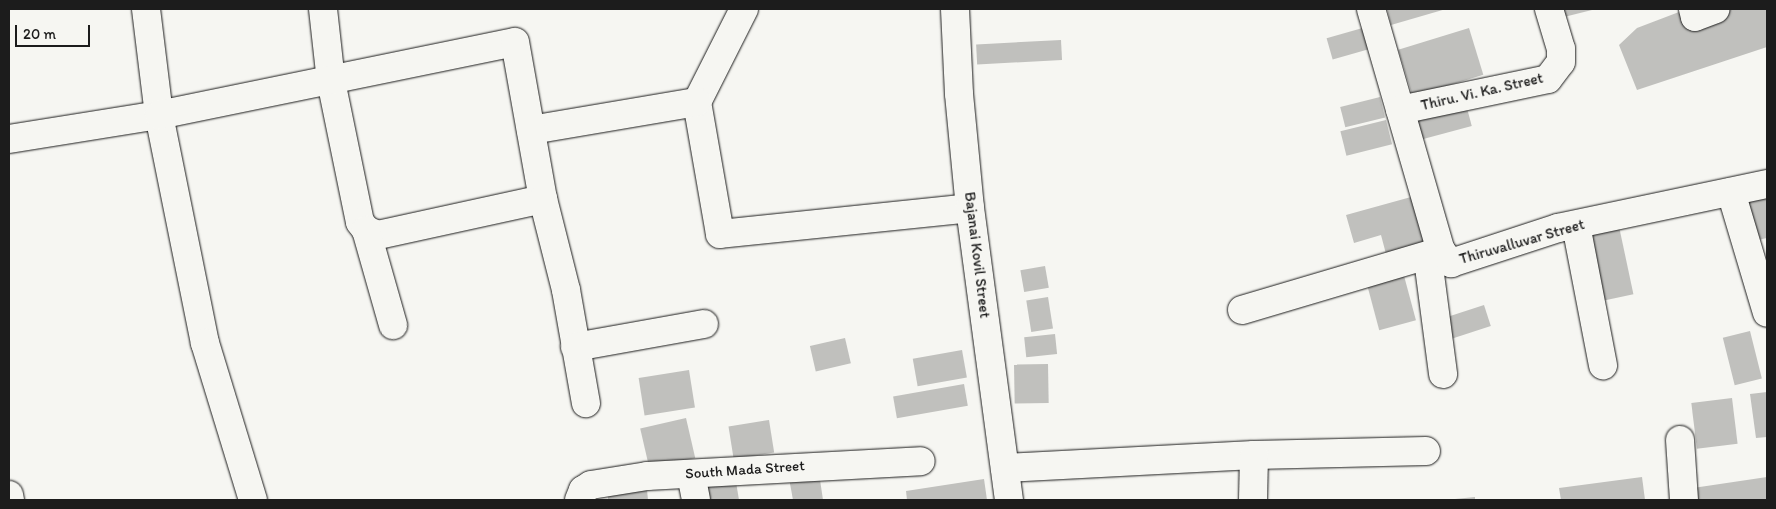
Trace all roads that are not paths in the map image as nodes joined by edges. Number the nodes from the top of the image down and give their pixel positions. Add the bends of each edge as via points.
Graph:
1 (146, 9) edge
2 (323, 9) edge
3 (744, 9) edge
4 (955, 9) edge
5 (1371, 9) edge
6 (1549, 9) edge
7 (331, 81) junction
8 (697, 102) junction
9 (1400, 110) junction
10 (159, 115) junction
11 (531, 130) junction
12 (9, 139) edge
13 (1767, 184) edge
14 (1731, 192) junction
15 (542, 199) junction
16 (970, 208) junction
17 (1576, 225) junction
18 (366, 230) junction
19 (1441, 251) junction
20 (1242, 310) dead end
21 (1767, 313) edge
22 (704, 324) dead end
23 (393, 325) dead end
24 (575, 347) junction
25 (1603, 365) dead end
26 (1443, 374) dead end
27 (586, 404) dead end
28 (1680, 440) dead end
29 (1426, 451) dead end
30 (1254, 455) junction
31 (921, 461) dead end
32 (1005, 468) junction
33 (692, 474) junction
34 (9, 495) edge
35 (10, 500) edge
36 (253, 500) edge
37 (579, 500) edge
38 (696, 500) edge
39 (1009, 500) edge
40 (1253, 500) edge
41 (1684, 500) edge

1 - 10 street
2 - 7 street
3 - 8 street
4 - 16 street, Bajanai Kovil Street
5 - 9 street, Thiruvalluvar Street
6 - 9 street, Thiru. Vi. Ka. Street via 1561,48 1561,62 1548,79
7 - 10 street
7 - 11 street via 515,42
7 - 18 street via 360,222
8 - 11 street
8 - 16 street via 720,234
9 - 19 street, Thiruvalluvar Street
10 - 12 street
10 - 36 street via 205,343
11 - 15 street
13 - 14 street, Thiruvalluvar Street
14 - 17 street, Thiruvalluvar Street
14 - 21 street
15 - 18 street via 378,234
15 - 24 street via 566,290
16 - 32 street, Bajanai Kovil Street
17 - 19 street, Thiruvalluvar Street via 1451,263
17 - 25 street
18 - 23 street
19 - 20 street
19 - 26 street via 1429,267
22 - 24 street
24 - 27 street
28 - 41 street
29 - 30 street
30 - 32 street
30 - 40 street
31 - 33 street, South Mada Street
32 - 39 street, Bajanai Kovil Street
33 - 37 street, South Mada Street via 646,476 591,485 583,490
33 - 38 street
34 - 35 street

